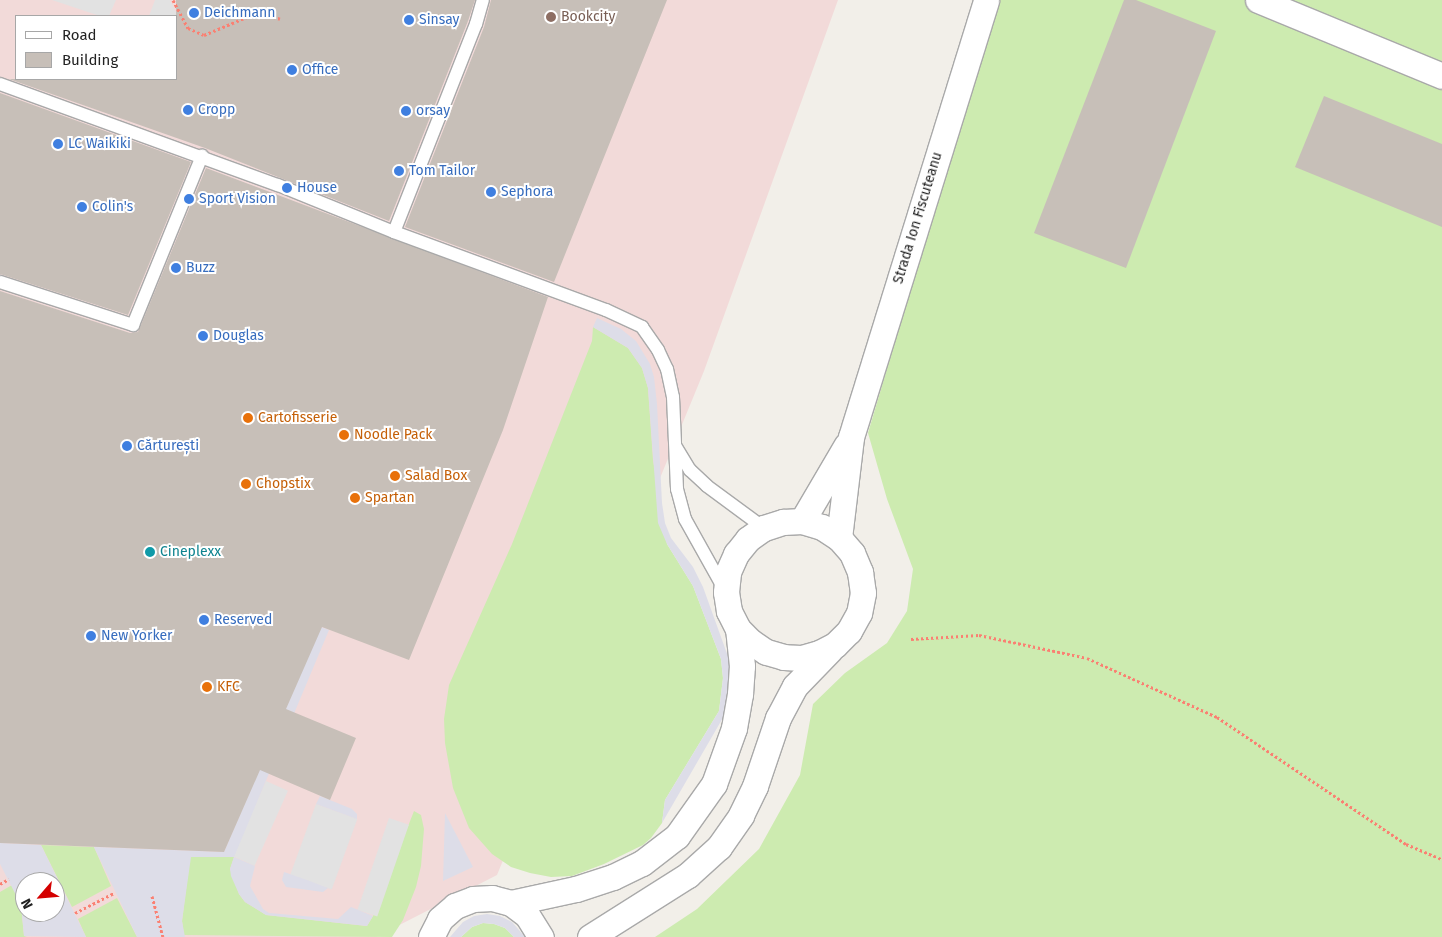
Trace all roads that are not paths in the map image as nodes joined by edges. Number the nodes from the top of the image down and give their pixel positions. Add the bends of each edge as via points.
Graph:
1 (483, 0) edge
2 (986, 0) edge
3 (1258, 0) edge
4 (1442, 76) edge
5 (0, 84) edge
6 (202, 156) junction
7 (394, 232) junction
8 (0, 282) edge
9 (851, 437) junction
10 (676, 447) junction
11 (802, 521) junction
12 (764, 528) junction
13 (839, 538) junction
14 (726, 592) junction
15 (738, 629) junction
16 (835, 645) junction
17 (511, 903) junction
18 (431, 937) edge
19 (541, 937) edge
20 (590, 937) edge

1 - 7 lane
2 - 9 street, Strada Ion Fiscuteanu
3 - 4 street
5 - 6 lane
6 - 7 lane
6 - 8 lane via 133,325
7 - 10 lane via 606,310 642,328 667,369 673,397
9 - 11 street, Strada Ion Fiscuteanu
9 - 13 street, Strada Ion Fiscuteanu
10 - 12 lane via 690,470 707,486
10 - 14 lane via 677,489 685,518
11 - 12 street
11 - 13 street via 822,527
12 - 14 street via 748,539 736,554 728,572
13 - 16 street via 852,553 860,572 863,593 859,613
14 - 15 street via 729,611
15 - 16 street via 766,652 784,657 801,658
15 - 17 street via 742,666 734,728 714,784 677,836 642,863 614,877
16 - 20 street via 795,686 778,718 755,786 741,815 719,847 688,875
17 - 18 street via 492,898 473,899 455,906 440,919
17 - 19 street via 527,914

